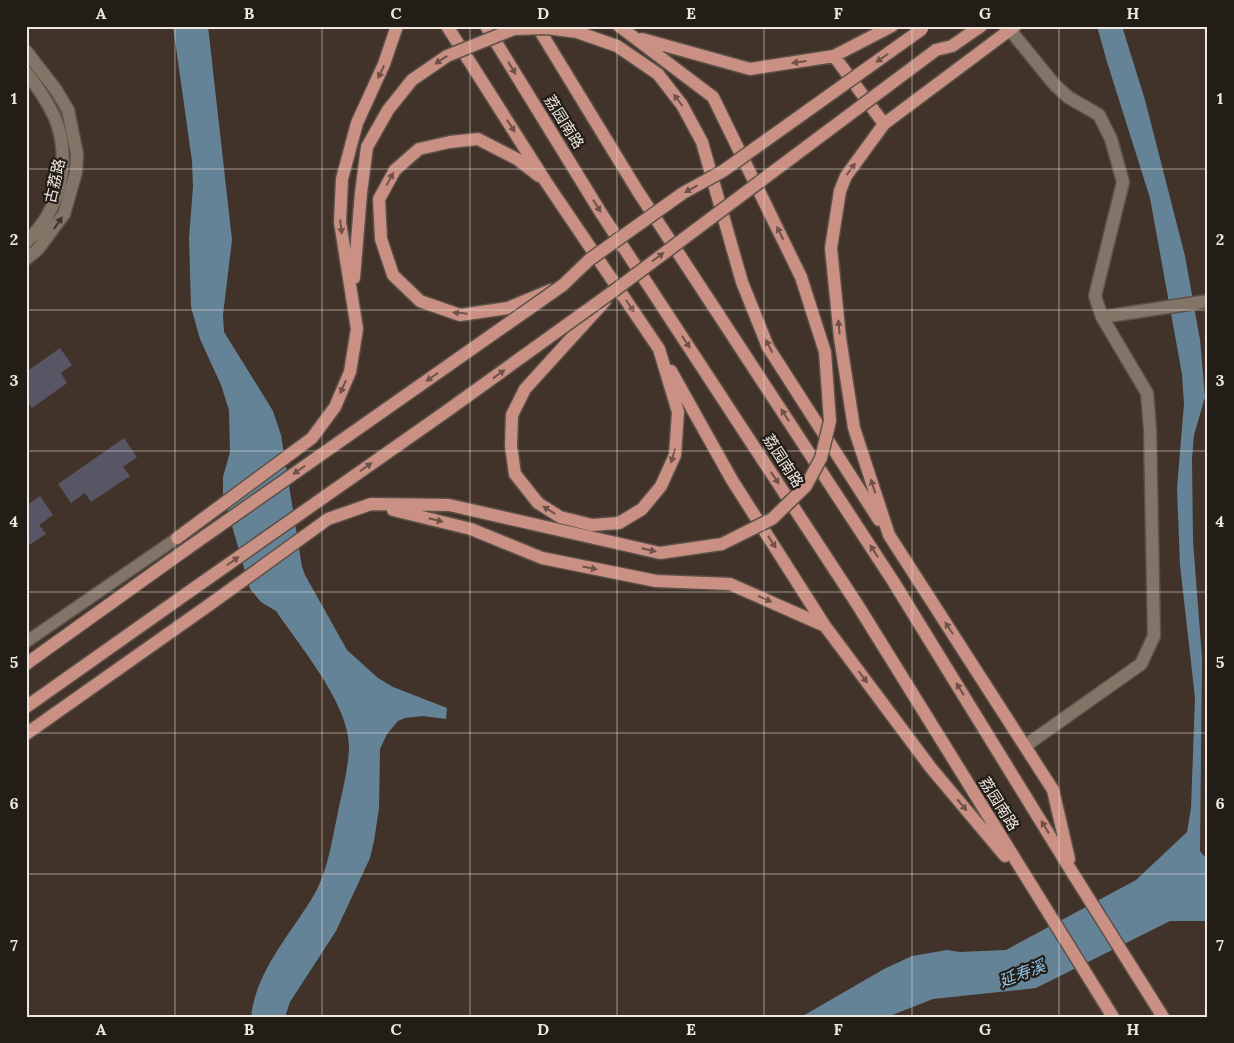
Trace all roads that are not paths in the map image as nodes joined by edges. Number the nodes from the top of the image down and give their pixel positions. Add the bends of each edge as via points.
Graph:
1 (397, 26) edge
2 (447, 26) edge
3 (486, 26) edge
4 (537, 26) edge
5 (620, 26) edge
6 (892, 26) edge
7 (981, 26) edge
8 (925, 28) edge
9 (1012, 28) edge
10 (634, 37) junction
11 (26, 51) edge
12 (834, 56) junction
13 (26, 72) edge
14 (884, 124) junction
15 (546, 182) junction
16 (26, 242) edge
17 (26, 259) edge
18 (562, 285) junction
19 (615, 290) junction
20 (352, 298) junction
21 (1208, 301) edge
22 (1102, 317) junction
23 (659, 349) junction
24 (371, 504) junction
25 (889, 534) junction
26 (177, 538) joint
27 (825, 626) junction
28 (26, 642) edge
29 (26, 664) edge
30 (26, 708) edge
31 (26, 734) edge
32 (1025, 746) junction
33 (1072, 872) junction
34 (1033, 890) junction
35 (1113, 1017) edge
36 (1164, 1017) edge

1 -> 20 main road via 357,123 342,179 340,222
2 -> 15 main road
3 -> 34 main road, 荔园南路 via 601,213 857,604
33 -> 4 main road, 荔园南路 via 893,581 637,190
5 - 10 main road
6 - 12 main road
19 -> 7 main road, bridge via 936,50 952,46
8 -> 18 main road, bridge via 722,171 684,192 589,260
9 - 14 main road
9 - 22 street via 1054,84 1099,116 1111,139 1123,182 1095,296
12 -> 10 main road via 750,69
24 -> 10 main road, bridge via 449,505 660,553 722,544 772,519 806,486 821,458 830,421 825,352 801,277 713,96
17 -> 11 street, 古荔路 via 38,250 64,214 76,172 77,154 68,110
12 - 14 main road
13 - 16 street, 古荔路 via 54,117 63,157 58,192 52,207 44,222
25 -> 14 main road via 854,428 831,248 840,191 846,176
18 -> 15 main road, bridge via 508,308 460,315 420,301 393,275 381,239 379,199 395,170 419,149 478,139 517,159
15 -> 23 main road
18 -> 29 main road, bridge
23 -> 19 main road, bridge via 678,412 675,455 661,486 642,509 619,522 592,525 560,517 538,503 515,474 511,446 512,415 525,389
30 -> 19 main road, bridge
25 -> 20 main road, bridge via 768,347 742,282 702,142 682,105 658,74 617,46 577,32 547,28 514,29 447,56 412,80 388,110 367,147
20 -> 26 main road via 357,329 350,372 335,407 312,438
21 - 22 street
22 - 32 street via 1146,393 1150,429 1154,636 1141,664
23 -> 27 main road via 732,480
24 -> 27 main road via 472,529 542,558 656,581 730,584
24 - 31 main road via 328,519
32 -> 25 main road
26 - 28 street
27 -> 34 main road via 931,768
32 - 33 main road via 1053,790
33 - 36 main road, 荔园南路
34 - 35 main road, 荔园南路

